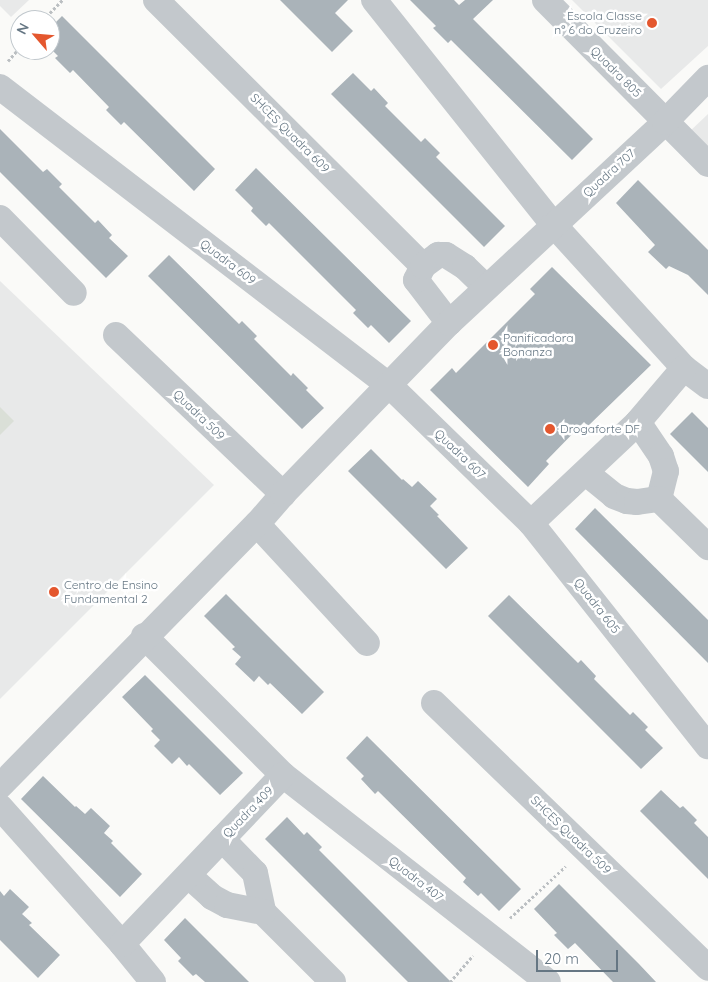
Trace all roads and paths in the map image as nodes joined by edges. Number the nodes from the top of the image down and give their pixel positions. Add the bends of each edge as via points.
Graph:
1 (62, 0) edge
2 (156, 0) edge
3 (374, 0) edge
4 (545, 0) edge
5 (52, 10) edge
6 (12, 60) edge
7 (2, 76) edge
8 (708, 78) edge
9 (665, 122) junction
10 (708, 164) edge
11 (0, 218) edge
12 (553, 224) junction
13 (423, 266) junction
14 (486, 287) junction
15 (74, 293) dead end
16 (449, 324) junction
17 (116, 335) dead end
18 (684, 368) junction
19 (388, 385) junction
20 (708, 386) edge
21 (638, 422) junction
22 (586, 473) junction
23 (282, 494) junction
24 (659, 499) junction
25 (531, 523) junction
26 (257, 524) junction
27 (708, 547) edge
28 (144, 636) junction
29 (367, 642) dead end
30 (434, 702) dead end
31 (708, 746) edge
32 (283, 776) junction
33 (0, 786) edge
34 (0, 807) edge
35 (222, 839) junction
36 (584, 848) junction
37 (189, 876) junction
38 (263, 912) junction
39 (490, 937) junction
40 (122, 944) junction
41 (708, 968) edge
42 (153, 982) edge
43 (333, 982) edge
44 (450, 982) edge
45 (548, 982) edge

1 - 5 path
2 - 13 street, SHCES Quadra 609
3 - 12 street
4 - 9 street, Quadra 805
6 - 7 path
7 - 19 street, Quadra 609
8 - 9 street
9 - 10 street, Quadra 805
9 - 12 street, Quadra 707
11 - 15 street
12 - 14 street
12 - 18 street
13 - 14 street via 438,256 446,255 465,266
13 - 16 street via 416,280
14 - 16 street
16 - 19 street
17 - 23 street, Quadra 509
18 - 20 street
18 - 21 street
19 - 23 street
19 - 25 street, Quadra 607
21 - 22 street
21 - 24 street via 661,456 666,471
22 - 24 street via 614,496 627,501
22 - 25 street
23 - 26 street
24 - 27 street
25 - 31 street, Quadra 605
26 - 28 street
26 - 29 street
28 - 32 street, Quadra 409
28 - 33 street
30 - 36 street, SHCES Quadra 509
32 - 35 street, Quadra 409
32 - 39 street, Quadra 407
34 - 40 street
35 - 37 street, Quadra 409
35 - 38 street via 255,873
36 - 39 path
36 - 41 street, SHCES Quadra 509
37 - 38 street via 212,897 227,905
37 - 40 street, Quadra 409
38 - 43 street
39 - 44 path
39 - 45 street, Quadra 407
40 - 42 street

